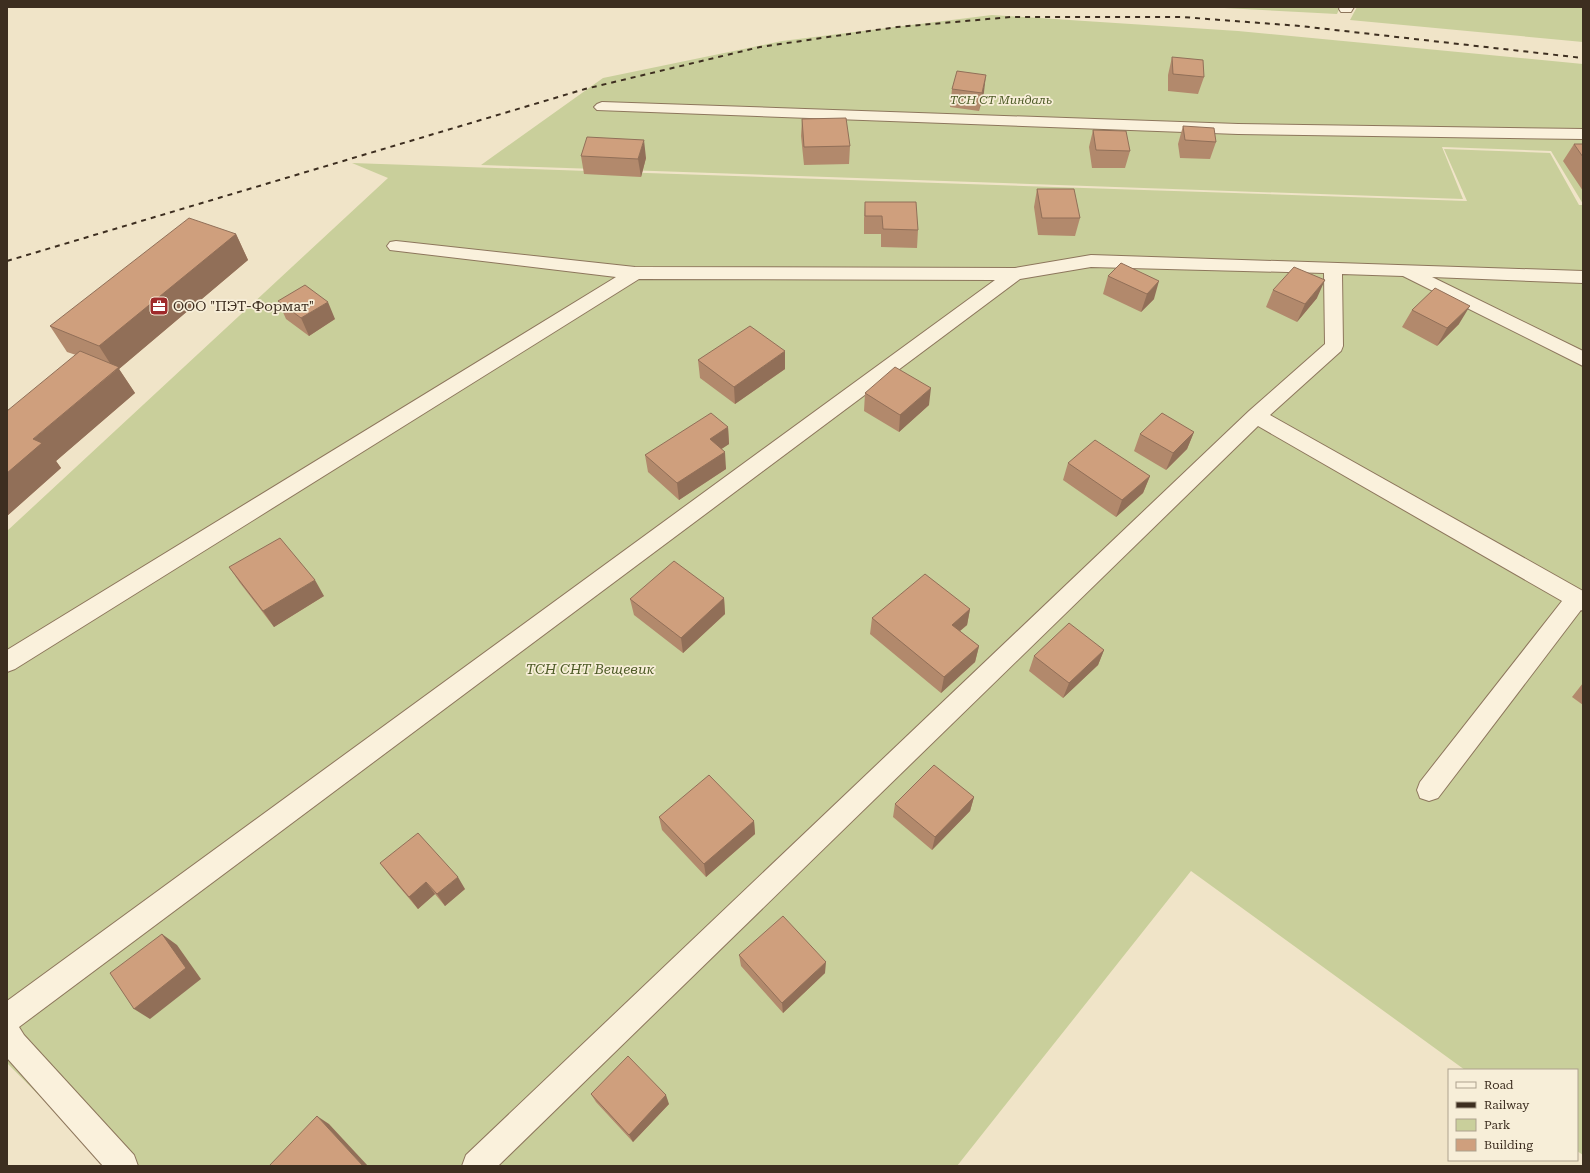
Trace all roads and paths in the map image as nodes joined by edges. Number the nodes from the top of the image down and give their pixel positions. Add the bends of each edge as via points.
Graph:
1 (602, 108) dead end
2 (1583, 134) edge
3 (396, 246) dead end
4 (1333, 268) junction
5 (1402, 270) junction
6 (636, 273) junction
7 (1015, 274) junction
8 (1583, 277) edge
9 (1583, 359) edge
10 (1256, 416) junction
11 (1580, 600) edge
12 (7, 662) edge
13 (1429, 790) dead end
14 (7, 1018) edge
15 (7, 1034) edge
16 (123, 1166) edge
17 (477, 1166) edge

1 - 2 lane via 1238,129
3 - 6 lane
4 - 5 lane
4 - 7 lane via 1091,261
4 - 10 lane via 1334,346
5 - 8 lane
5 - 9 lane
6 - 7 lane
6 - 12 lane
7 - 14 lane
10 - 11 lane
10 - 17 lane
11 - 13 lane
15 - 16 lane via 14,1045

